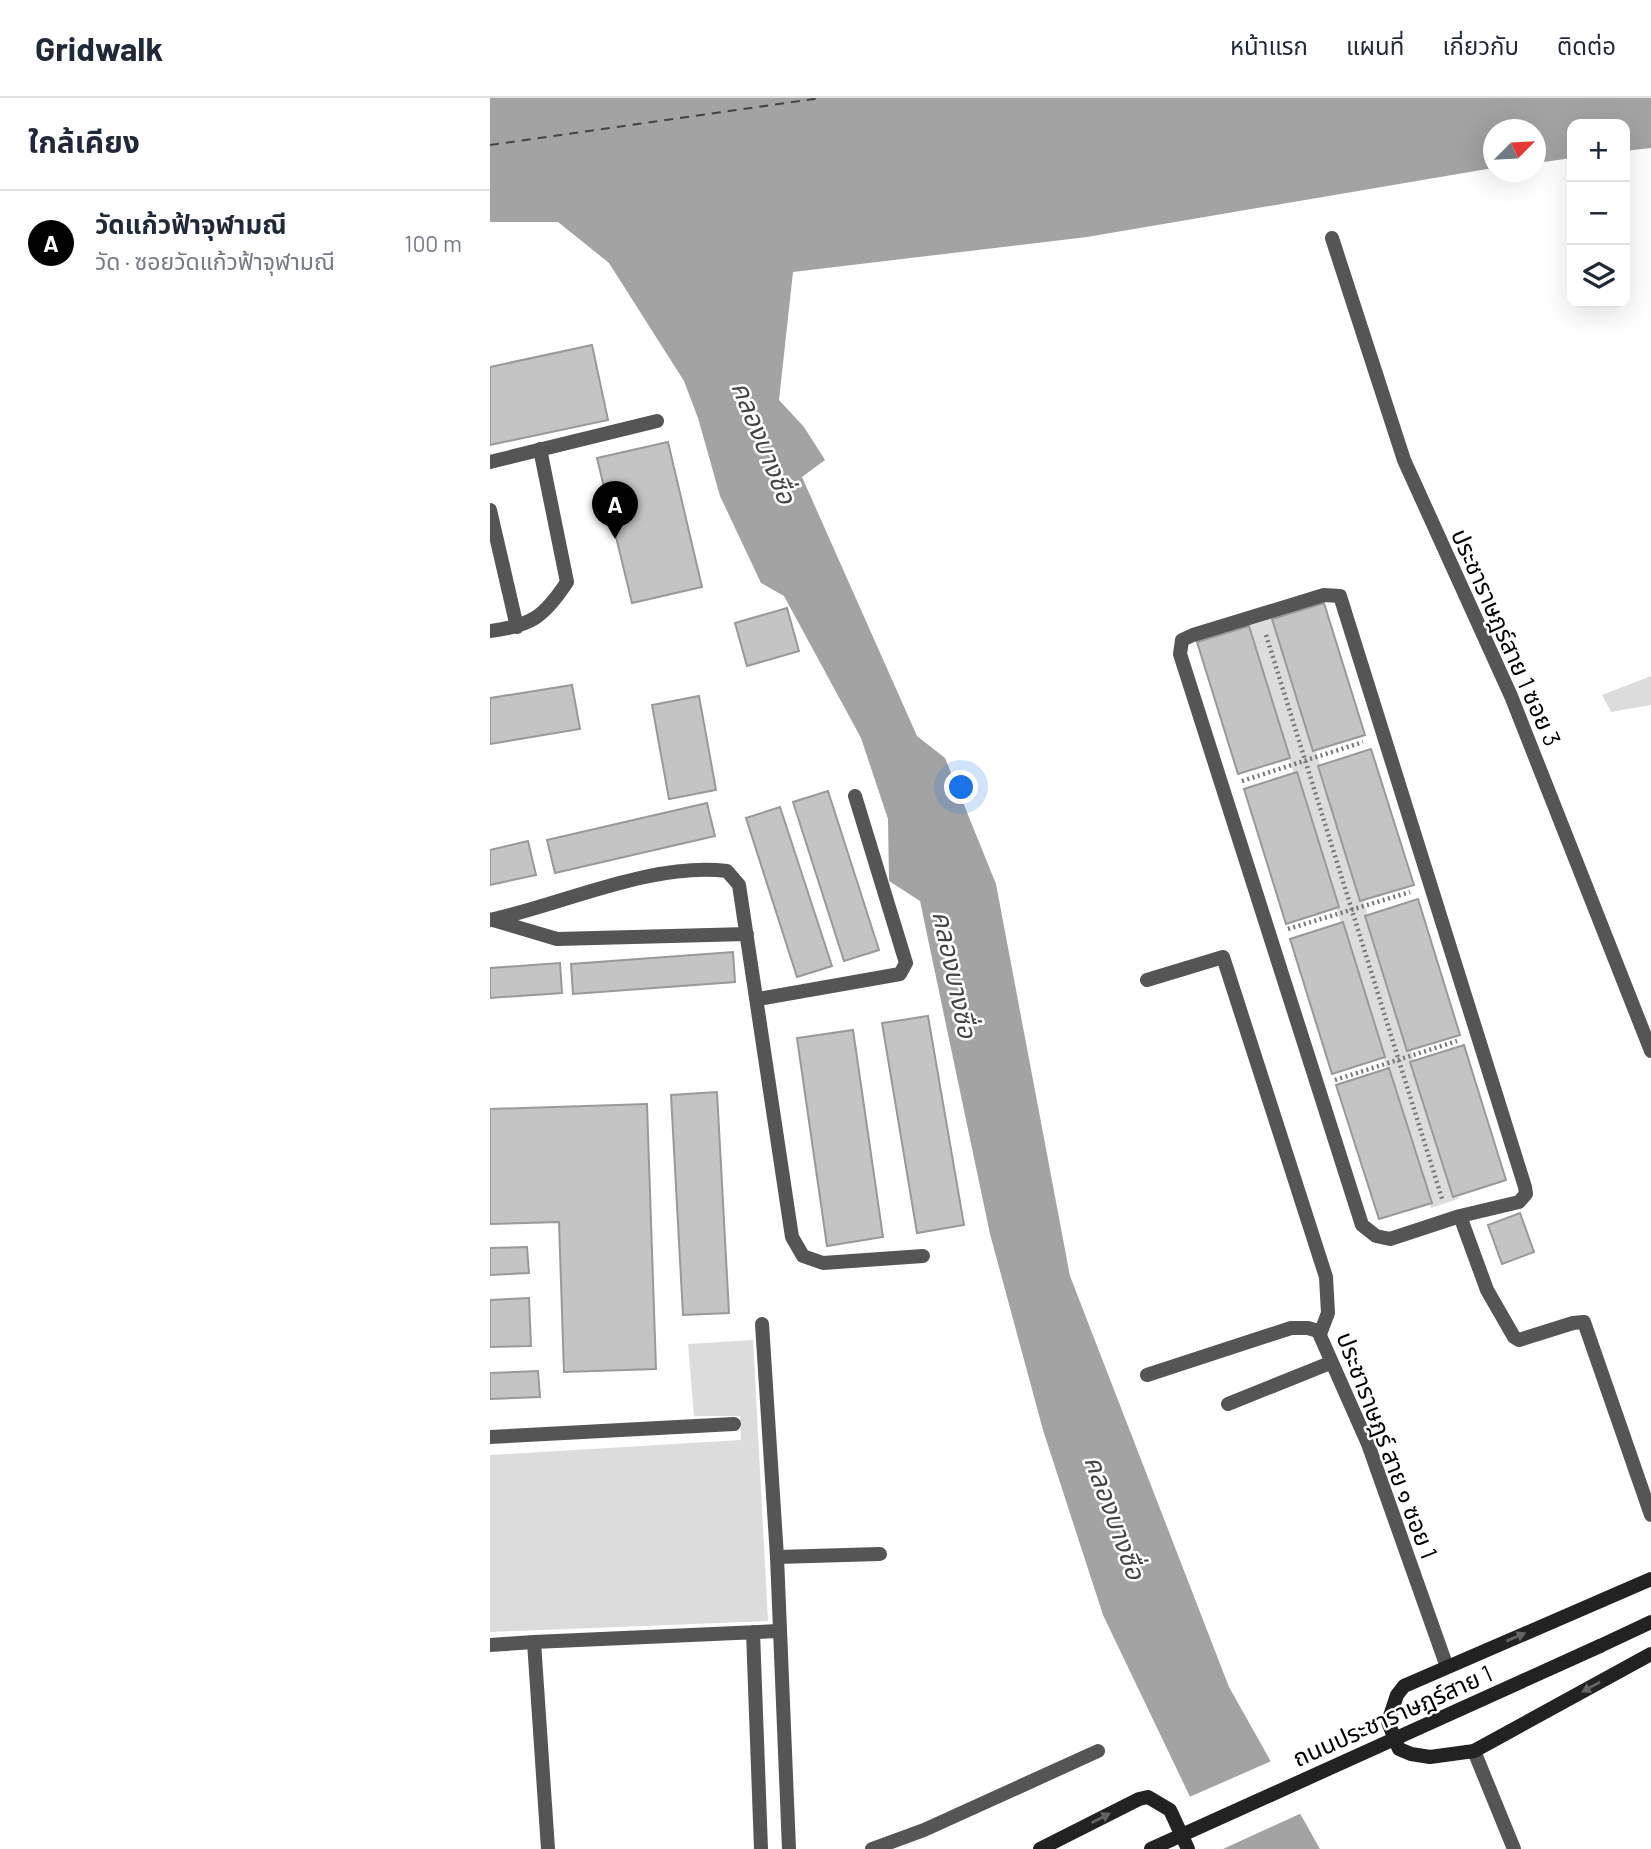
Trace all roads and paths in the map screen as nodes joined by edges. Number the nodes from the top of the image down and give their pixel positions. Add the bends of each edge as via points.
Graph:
1 (1332, 238) dead end
2 (657, 421) dead end
3 (540, 449) junction
4 (490, 461) edge
5 (490, 510) edge
6 (1259, 614) junction
7 (517, 627) junction
8 (490, 631) edge
9 (1384, 736) junction
10 (1305, 761) junction
11 (1223, 787) junction
12 (855, 796) dead end
13 (1431, 886) junction
14 (1352, 910) junction
15 (492, 920) edge
16 (747, 934) junction
17 (1270, 935) junction
18 (1147, 979) dead end
19 (758, 999) junction
20 (1478, 1034) junction
21 (1651, 1051) edge
22 (1399, 1060) junction
23 (1318, 1086) junction
24 (1454, 1218) junction
25 (923, 1256) dead end
26 (762, 1324) dead end
27 (1320, 1334) junction
28 (1330, 1363) junction
29 (1147, 1375) dead end
30 (1228, 1404) dead end
31 (734, 1424) dead end
32 (490, 1437) edge
33 (1651, 1514) edge
34 (880, 1554) dead end
35 (777, 1557) junction
36 (1651, 1579) edge
37 (1651, 1622) edge
38 (779, 1631) junction
39 (753, 1632) junction
40 (534, 1642) junction
41 (490, 1644) edge
42 (1651, 1654) edge
43 (1447, 1667) junction
44 (1098, 1751) dead end
45 (1474, 1751) junction
46 (548, 1849) edge
47 (761, 1849) edge
48 (789, 1849) edge
49 (872, 1849) edge
50 (1040, 1849) edge
51 (1151, 1849) edge
52 (1188, 1849) edge
53 (1514, 1849) edge

1 - 21 street, ประชาราษฎร์สาย 1 ซอย 3 via 1404,460 1511,696
2 - 3 street
3 - 4 street
3 - 7 street via 566,582 542,616
5 - 7 street
6 - 9 street via 1324,595 1340,596
6 - 10 path
6 - 11 street via 1182,640 1180,654
7 - 8 street
9 - 10 path
9 - 13 street
10 - 11 path
10 - 14 path
11 - 17 street
12 - 19 street via 906,963 900,974
13 - 14 path
13 - 20 street
14 - 17 path
14 - 22 path
15 - 16 street via 557,939
15 - 16 street via 646,878 703,868 727,871 739,885
16 - 19 street
17 - 23 street
18 - 27 street via 1223,957 1326,1276 1328,1313
19 - 25 street via 792,1237 803,1256 823,1263
20 - 22 path
20 - 24 street via 1526,1194 1519,1202
22 - 23 path
22 - 24 path
23 - 24 street via 1362,1225 1376,1236 1390,1239
24 - 33 street via 1514,1337 1519,1340 1584,1322
26 - 35 street
27 - 28 street, ประชาราษฎร์ สาย ๑ ซอย 1
27 - 29 street, ประชาราษฎร์ สาย ๑ ซอย 1 via 1316,1329 1291,1328
28 - 30 street
28 - 43 street, ประชาราษฎร์ สาย ๑ ซอย 1 via 1368,1444
31 - 32 street
34 - 35 street
35 - 38 street
43 -> 36 main road
37 - 51 main road, ถนนประชาราษฎร์สาย 1, bridge
38 - 39 street
38 - 48 street
39 - 40 street
39 - 47 street
40 - 41 street
40 - 46 street
42 -> 45 main road
43 - 45 main road via 1404,1686 1388,1723 1399,1749 1411,1754 1430,1757
44 - 49 street
45 - 53 street
50 -> 52 main road via 1148,1797 1170,1810

